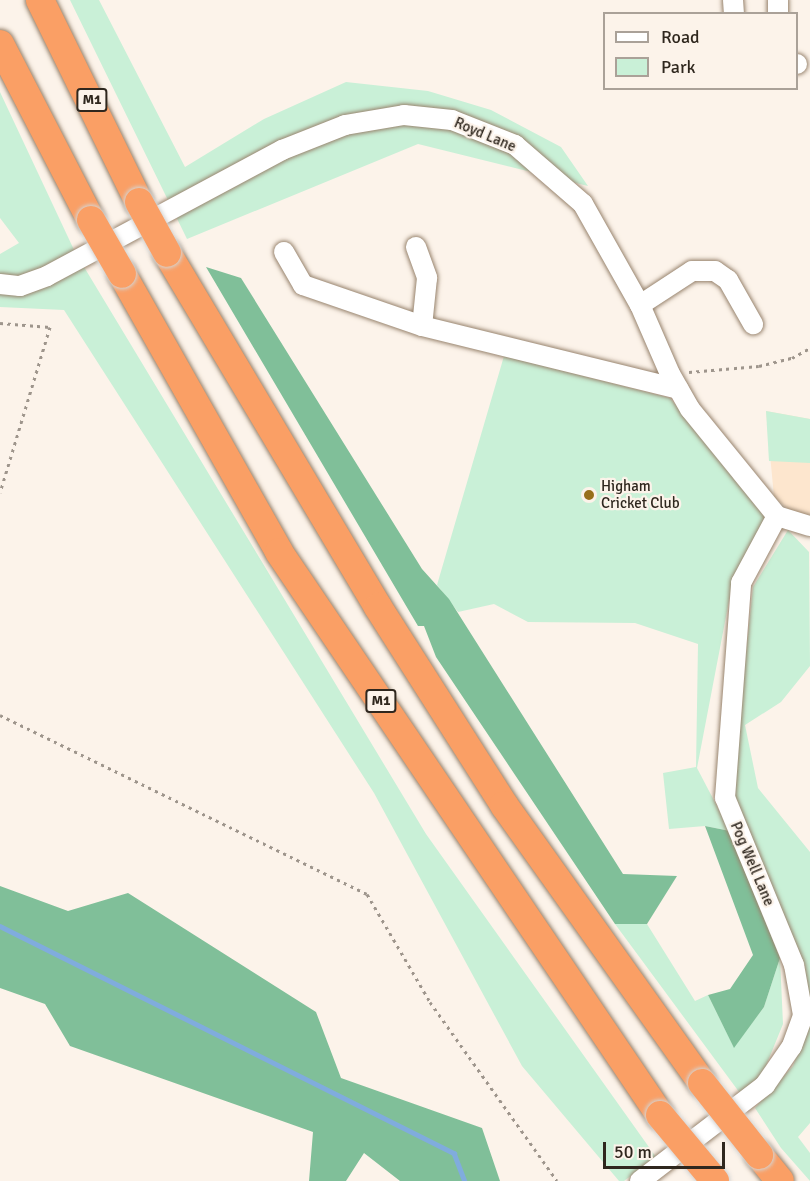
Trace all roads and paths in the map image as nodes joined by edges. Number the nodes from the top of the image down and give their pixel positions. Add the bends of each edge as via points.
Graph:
1 (40, 0) edge
2 (0, 44) edge
3 (416, 248) dead end
4 (284, 252) dead end
5 (0, 284) edge
6 (640, 304) junction
7 (0, 323) edge
8 (753, 324) dead end
9 (422, 326) junction
10 (810, 348) edge
11 (674, 381) junction
12 (0, 493) edge
13 (777, 516) junction
14 (810, 526) edge
15 (0, 715) edge
16 (556, 1181) edge
17 (640, 1181) edge
18 (715, 1181) edge
19 (780, 1181) edge

1 - 19 highway, M1, bridge via 167,253 378,607 504,805 702,1083
2 - 18 highway, M1, bridge via 91,220 279,552 660,1115
3 - 9 street via 427,278
4 - 9 street via 303,285
5 - 6 street, Royd Lane via 20,286 47,276 282,150 345,125 404,115 452,120 514,145 583,204
6 - 8 street via 692,271 715,271 728,280
6 - 11 street, Royd Lane
7 - 12 path via 50,327
9 - 11 street
10 - 11 path via 792,358
11 - 13 street, Royd Lane via 690,409
13 - 14 street
13 - 17 street, Pog Well Lane via 741,583 724,798 794,965 803,1015 792,1046 765,1085
15 - 16 path via 367,894 430,1002

